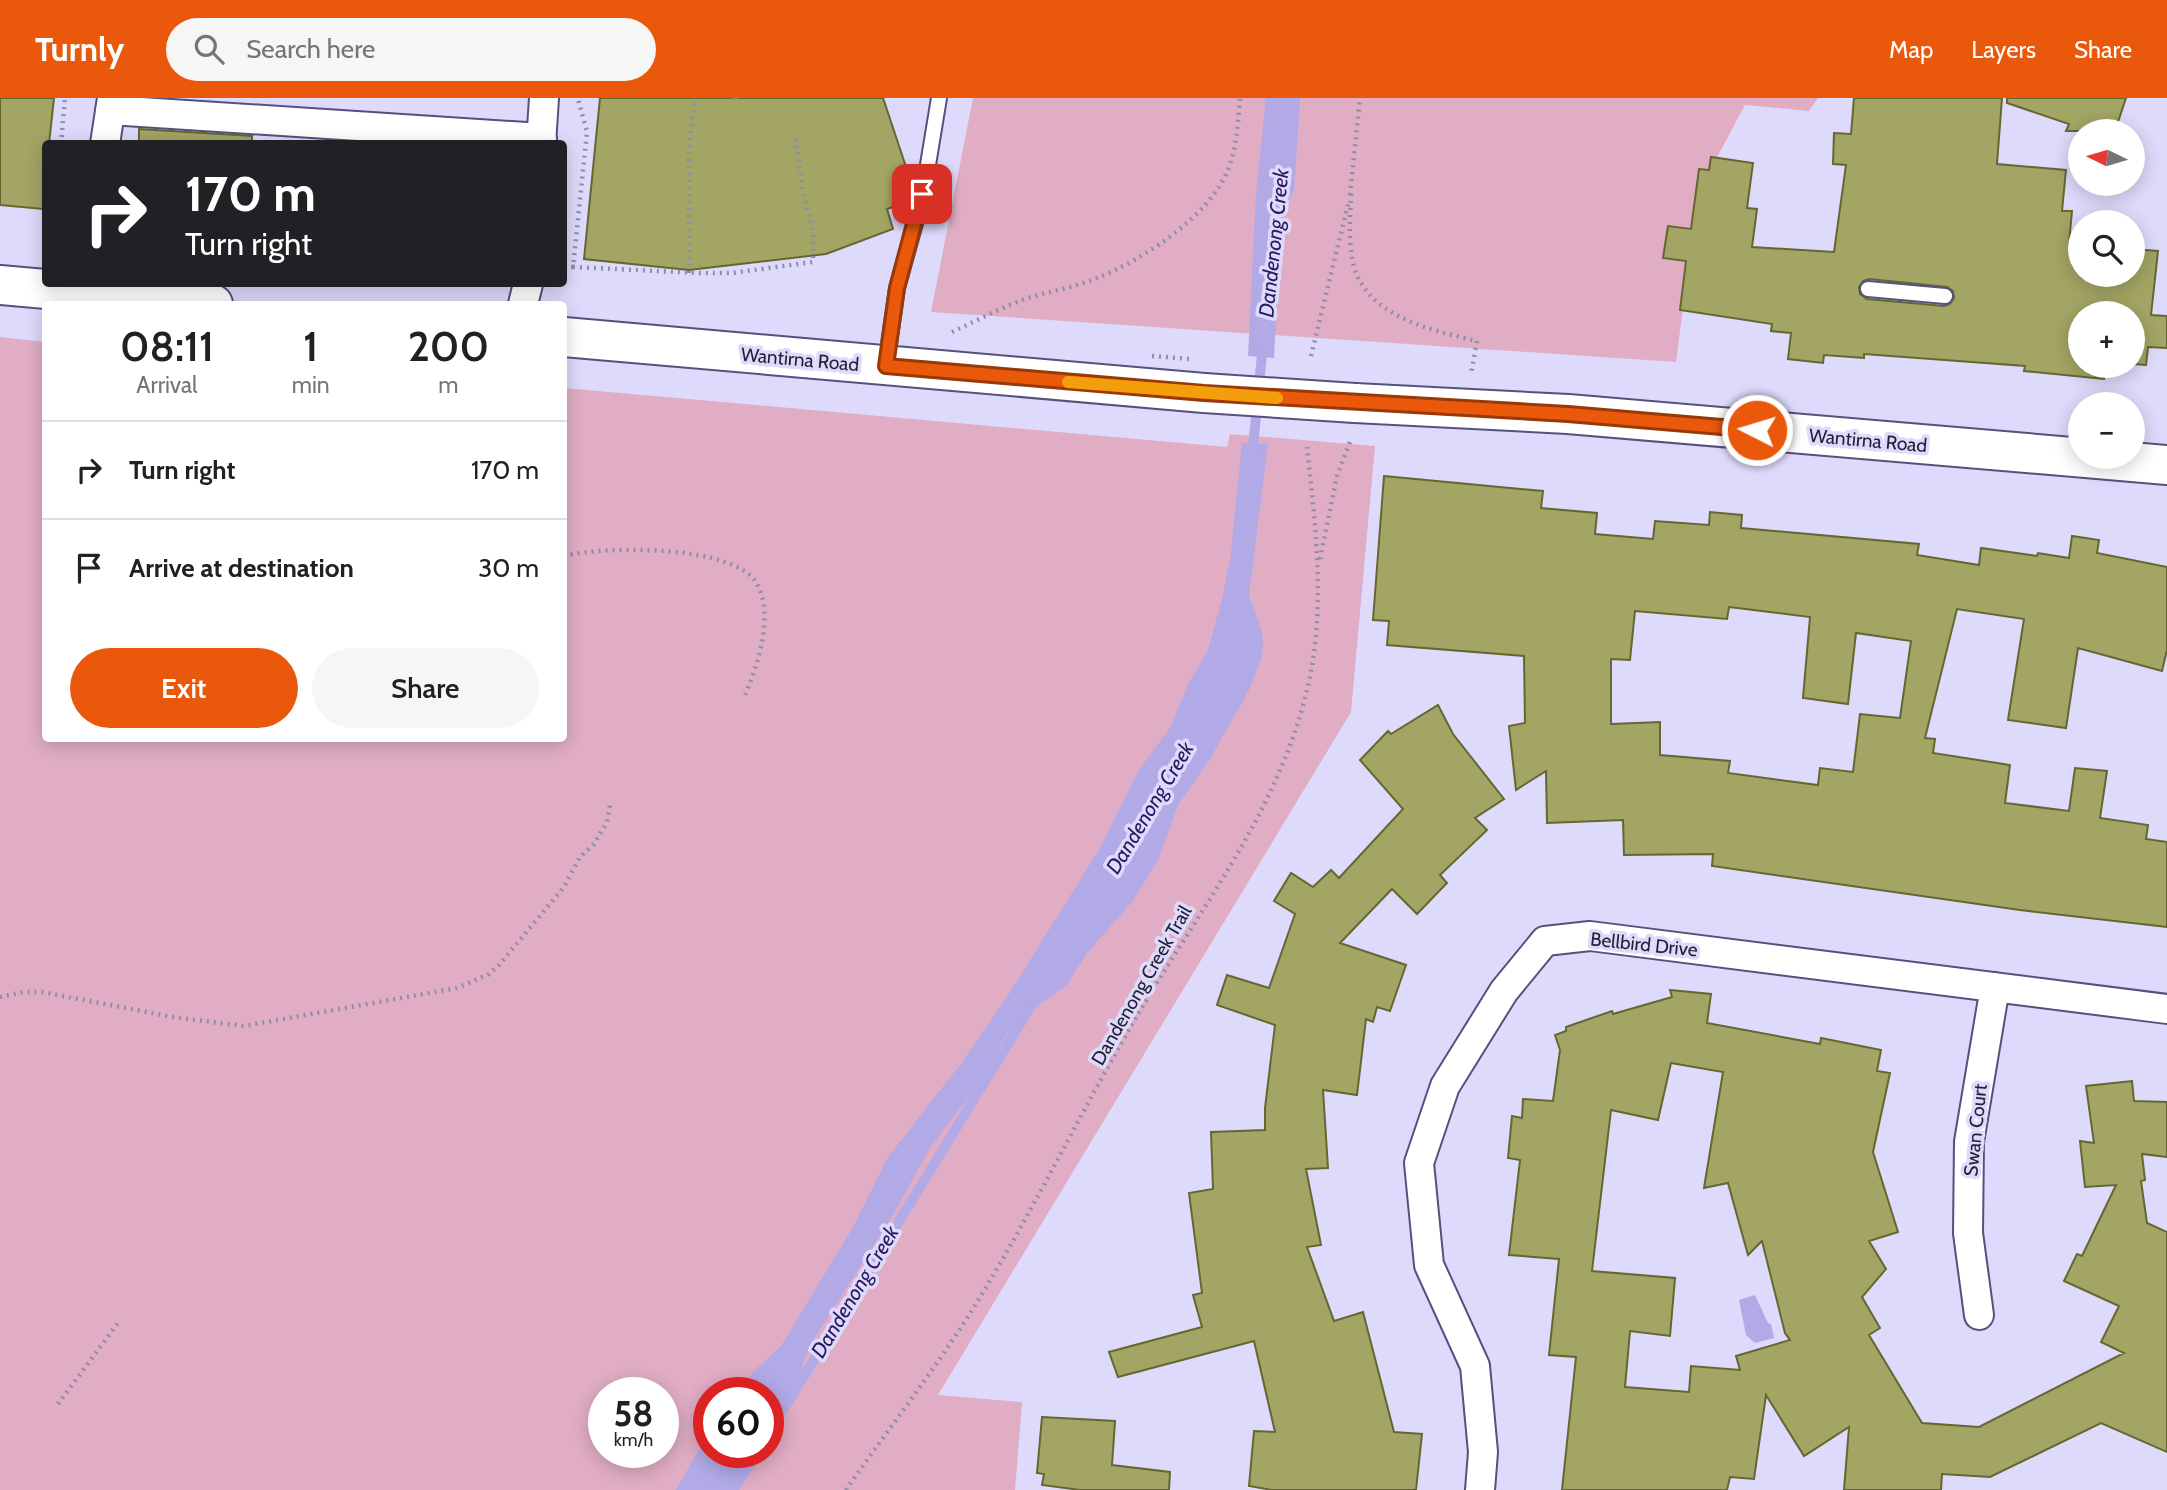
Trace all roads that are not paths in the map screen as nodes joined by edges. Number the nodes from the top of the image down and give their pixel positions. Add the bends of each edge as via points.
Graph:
1 (544, 98) edge
2 (939, 98) edge
3 (111, 104) edge
4 (106, 140) edge
5 (530, 140) edge
6 (542, 140) edge
7 (0, 285) edge
8 (42, 286) edge
9 (57, 287) edge
10 (85, 288) edge
11 (1868, 289) dead end
12 (1945, 296) dead end
13 (189, 301) edge
14 (567, 337) edge
15 (886, 366) junction
16 (2167, 465) edge
17 (1995, 987) junction
18 (2167, 1009) edge
19 (1979, 1315) dead end
20 (1480, 1490) edge

1 - 6 street
2 - 15 lane via 922,194 897,288
3 - 4 street
3 - 5 street
7 - 8 main road
9 - 10 main road
10 - 13 main road
11 - 12 lane
14 - 15 main road, Wantirna Road
15 - 16 main road, Wantirna Road, bridge via 1204,393 1353,420 1568,414
17 - 18 street, Bellbird Drive
17 - 19 street, Swan Court via 1969,1142 1968,1233
17 - 20 street, Bellbird Drive via 1590,936 1545,942 1504,991 1445,1086 1419,1163 1429,1265 1475,1366 1483,1452

